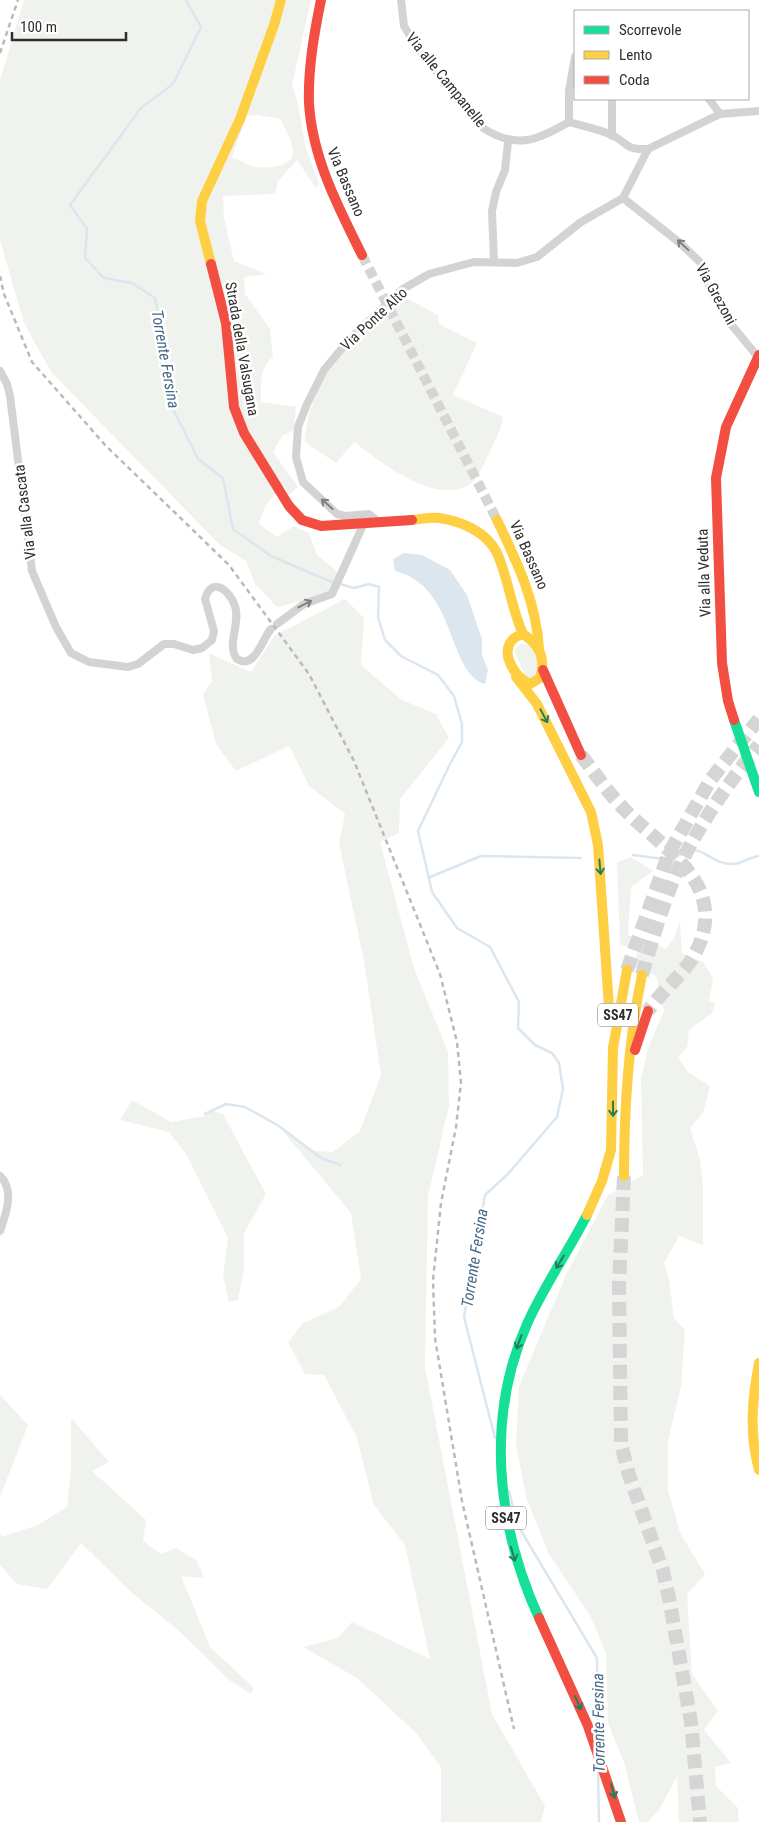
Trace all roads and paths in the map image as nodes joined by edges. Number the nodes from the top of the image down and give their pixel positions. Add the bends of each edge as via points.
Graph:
1 (281, 0) edge
2 (321, 0) edge
3 (401, 0) edge
4 (574, 63) edge
5 (612, 100) edge
6 (710, 100) edge
7 (759, 111) edge
8 (720, 114) junction
9 (569, 122) junction
10 (612, 136) junction
11 (508, 142) junction
12 (648, 149) junction
13 (623, 198) junction
14 (362, 255) tunnel mouth
15 (494, 262) junction
16 (758, 356) edge
17 (0, 371) edge
18 (497, 520) tunnel mouth
19 (375, 522) junction
20 (364, 523) junction
21 (533, 603) junction
22 (514, 614) junction
23 (525, 635) junction
24 (510, 641) junction
25 (539, 648) junction
26 (544, 670) junction
27 (516, 677) junction
28 (581, 755) tunnel mouth
29 (759, 792) edge
30 (627, 970) tunnel mouth
31 (642, 975) tunnel mouth
32 (648, 1011) tunnel mouth
33 (612, 1060) junction
34 (627, 1063) junction
35 (0, 1176) edge
36 (624, 1176) tunnel mouth
37 (0, 1232) edge
38 (759, 1363) edge
39 (759, 1470) edge
40 (621, 1822) edge

1 - 20 main road, Strada della Valsugana via 235,130 203,193 200,221 226,323 234,407 244,433 289,506 302,520 321,526
2 - 14 main road, Via Bassano via 309,60 312,133 331,194
3 - 11 street, Via alle Campanelle via 404,26 420,52 483,128
4 - 9 street via 569,91
5 - 10 street
6 - 8 street
7 - 8 street
8 - 12 street
9 - 10 street
9 - 11 street via 543,137
10 - 12 street via 625,146
11 - 15 street via 505,170 492,211
12 - 13 street
13 - 15 street, Via Ponte Alto via 581,222 537,257 517,263
16 -> 13 street, Via Grezoni via 721,309 700,262
19 -> 15 street, Via Ponte Alto via 369,514 340,516 301,478 296,457 298,427 307,404 332,360 403,289 441,270 474,262
16 - 29 main road, Via alla Veduta via 726,427 716,478 722,663 728,701
17 -> 20 street, Via alla Cascata via 10,396 32,572 71,653 89,662 128,667 138,664 164,644 193,650 202,648 214,636 205,599 210,589 215,587 224,588 236,608 233,648 237,659 251,660 274,626 304,604 329,596 335,590
18 - 21 main road, Via Bassano
19 - 20 main road, Strada della Valsugana
19 - 22 main road, Strada della Valsugana via 439,518 474,529 488,539 497,553
21 - 23 main road, Via Bassano via 530,629
21 - 25 main road, Via Bassano via 539,627
22 - 23 main road, Strada della Valsugana
22 - 24 main road, Strada della Valsugana
23 - 24 main road
23 - 25 main road, Strada della Valsugana
24 - 27 main road, Strada della Valsugana via 507,655
25 - 26 main road
26 - 27 main road via 539,679 530,684
26 - 28 main road
27 -> 33 main road, Strada della Valsugana via 537,704 591,812 598,845
30 - 33 main road, SS47
31 - 34 main road, SS47 via 628,1040
32 - 34 main road via 634,1056
33 -> 40 main road, SS47 via 609,1160 588,1215 540,1298 519,1343 507,1390 501,1437 503,1502 514,1556 601,1754
34 - 36 main road, SS47
35 - 37 street via 7,1184 9,1194
38 - 39 main road via 749,1424

